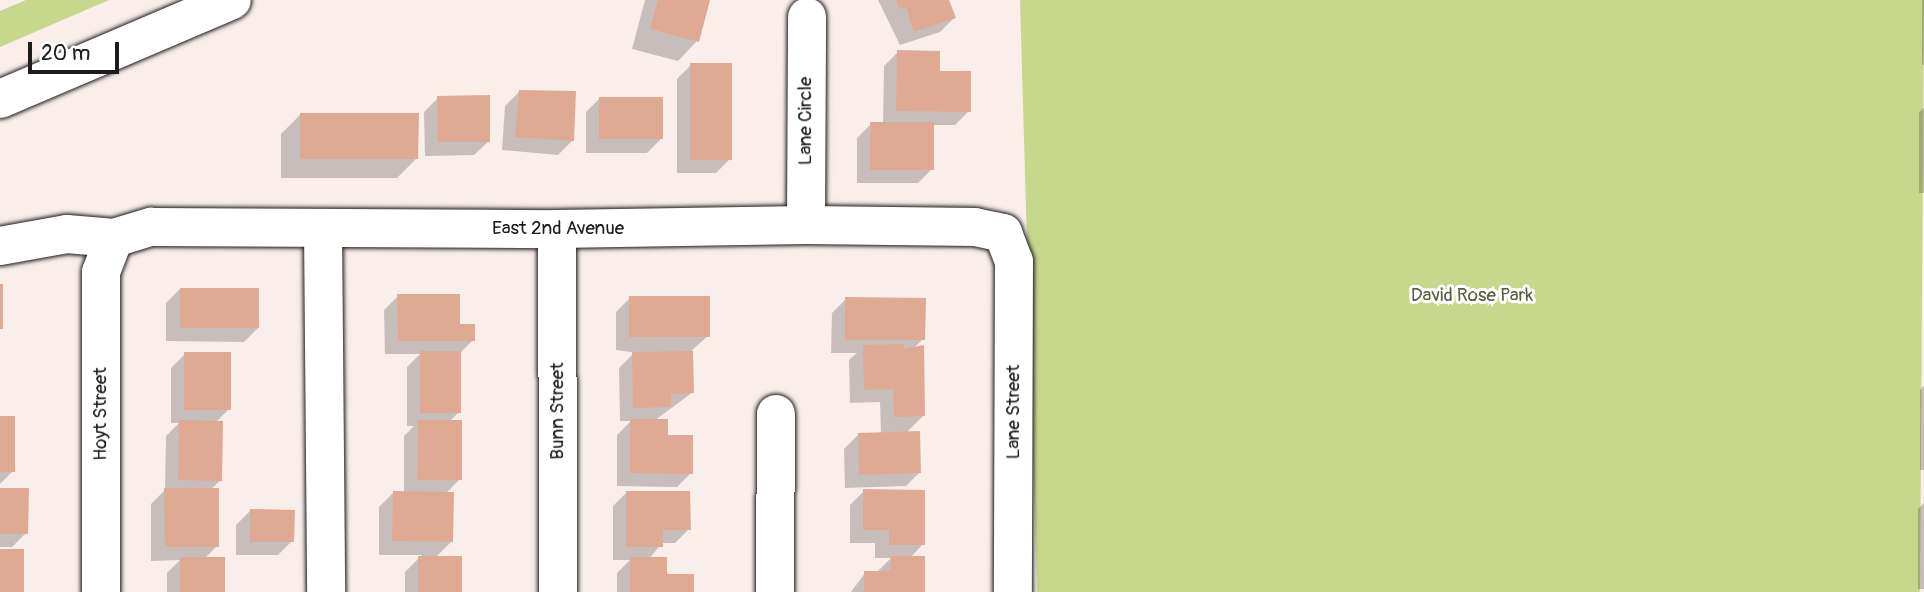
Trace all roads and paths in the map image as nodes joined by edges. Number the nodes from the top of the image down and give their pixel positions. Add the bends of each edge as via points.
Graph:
1 (232, 0) edge
2 (807, 17) dead end
3 (0, 99) edge
4 (806, 225) junction
5 (323, 228) junction
6 (557, 229) junction
7 (1003, 233) joint
8 (114, 238) junction
9 (0, 246) edge
10 (776, 414) dead end
11 (101, 592) edge
12 (326, 592) edge
13 (558, 592) edge
14 (775, 592) edge
15 (1013, 592) edge

1 - 3 main road
2 - 4 main road, Lane Circle
4 - 6 main road, East 2nd Avenue
4 - 7 main road, East 2nd Avenue via 975,227
5 - 6 main road, East 2nd Avenue
5 - 8 main road, East 2nd Avenue via 151,227
5 - 12 main road
6 - 13 main road, Bunn Street
7 - 15 main road, Lane Street via 1014,261
8 - 9 main road via 67,234
8 - 11 main road, Hoyt Street via 101,272
10 - 14 main road

